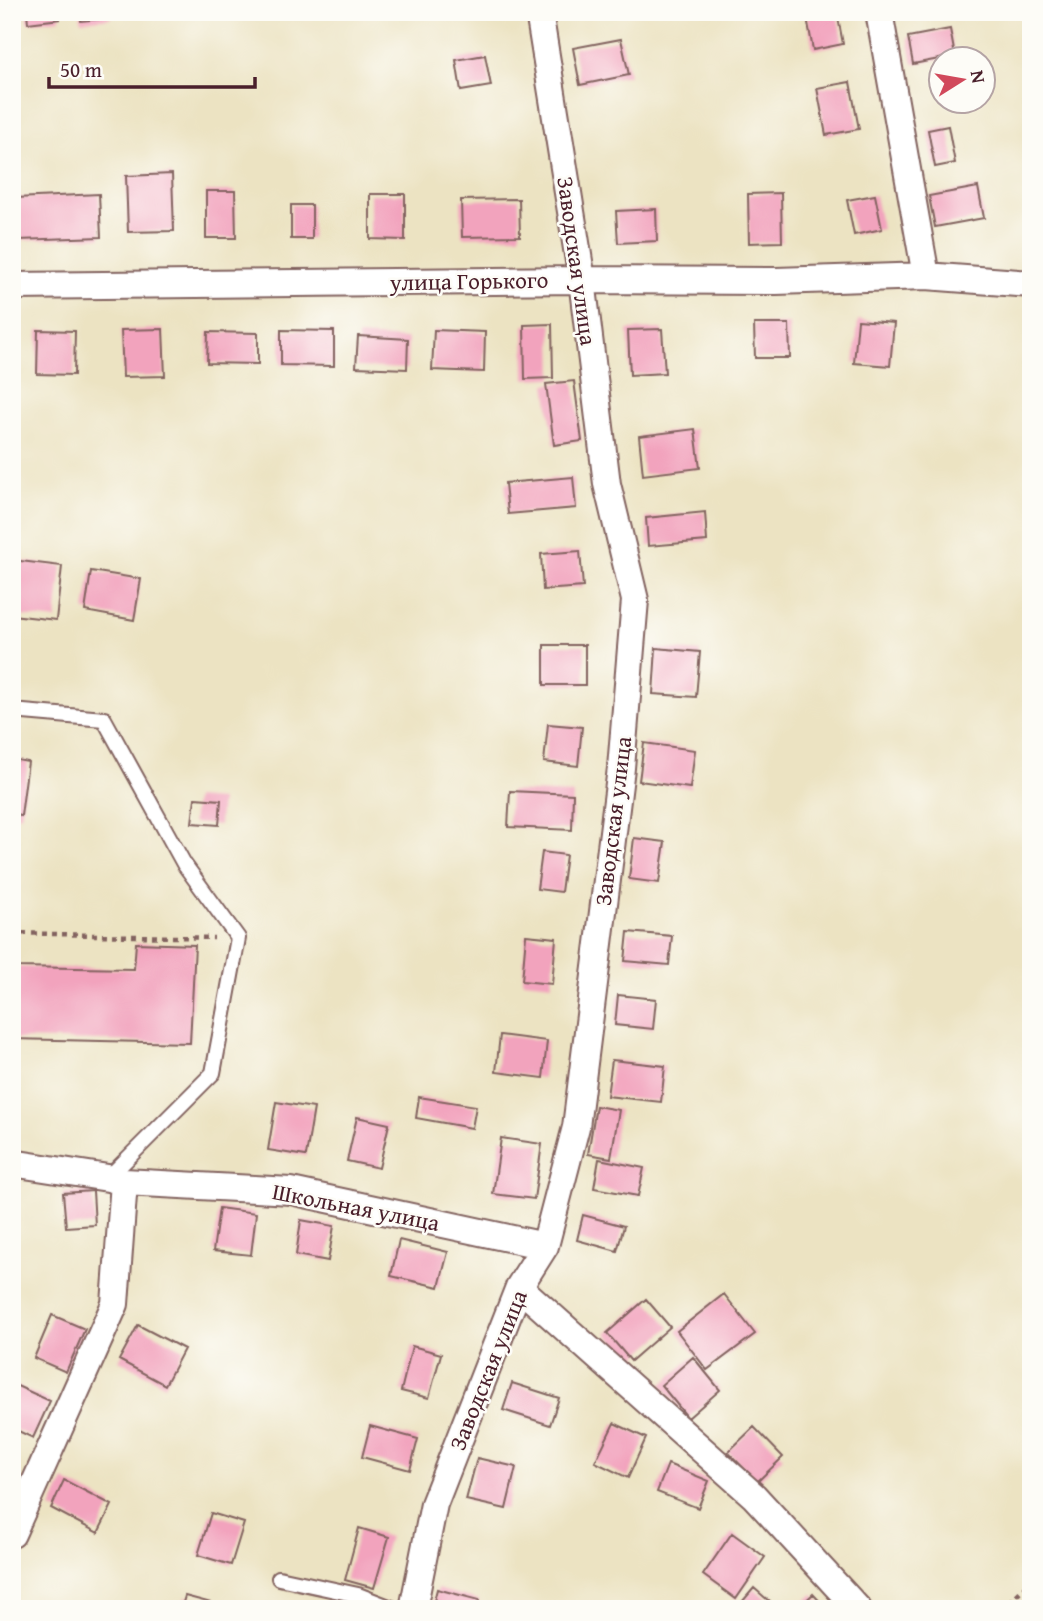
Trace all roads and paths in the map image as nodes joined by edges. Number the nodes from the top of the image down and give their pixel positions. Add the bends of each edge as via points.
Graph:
1 (539, 12) edge
2 (879, 12) edge
3 (926, 276) junction
4 (582, 280) junction
5 (1031, 284) edge
6 (12, 286) edge
7 (12, 711) edge
8 (12, 933) edge
9 (238, 938) junction
10 (12, 1163) edge
11 (116, 1180) junction
12 (545, 1246) junction
13 (519, 1287) junction
14 (12, 1534) edge
15 (279, 1578) dead end
16 (1031, 1581) edge
17 (394, 1609) edge
18 (413, 1609) edge
19 (858, 1609) edge
20 (1002, 1609) edge

1 - 4 street, Заводская улица
2 - 3 street
3 - 4 street, улица Горького via 776,282
3 - 5 street, улица Горького
4 - 6 street, улица Горького
4 - 12 street, Заводская улица via 607,484 635,600 621,768 576,1127
7 - 9 lane via 104,719 184,864
8 - 9 path
9 - 11 lane via 213,1073
10 - 11 street, Школьная улица
11 - 12 street, Школьная улица via 290,1191
11 - 14 street via 115,1304
12 - 13 street, Заводская улица
13 - 18 street, Заводская улица via 435,1504
13 - 19 street via 754,1496
15 - 17 lane via 358,1595
16 - 20 path

